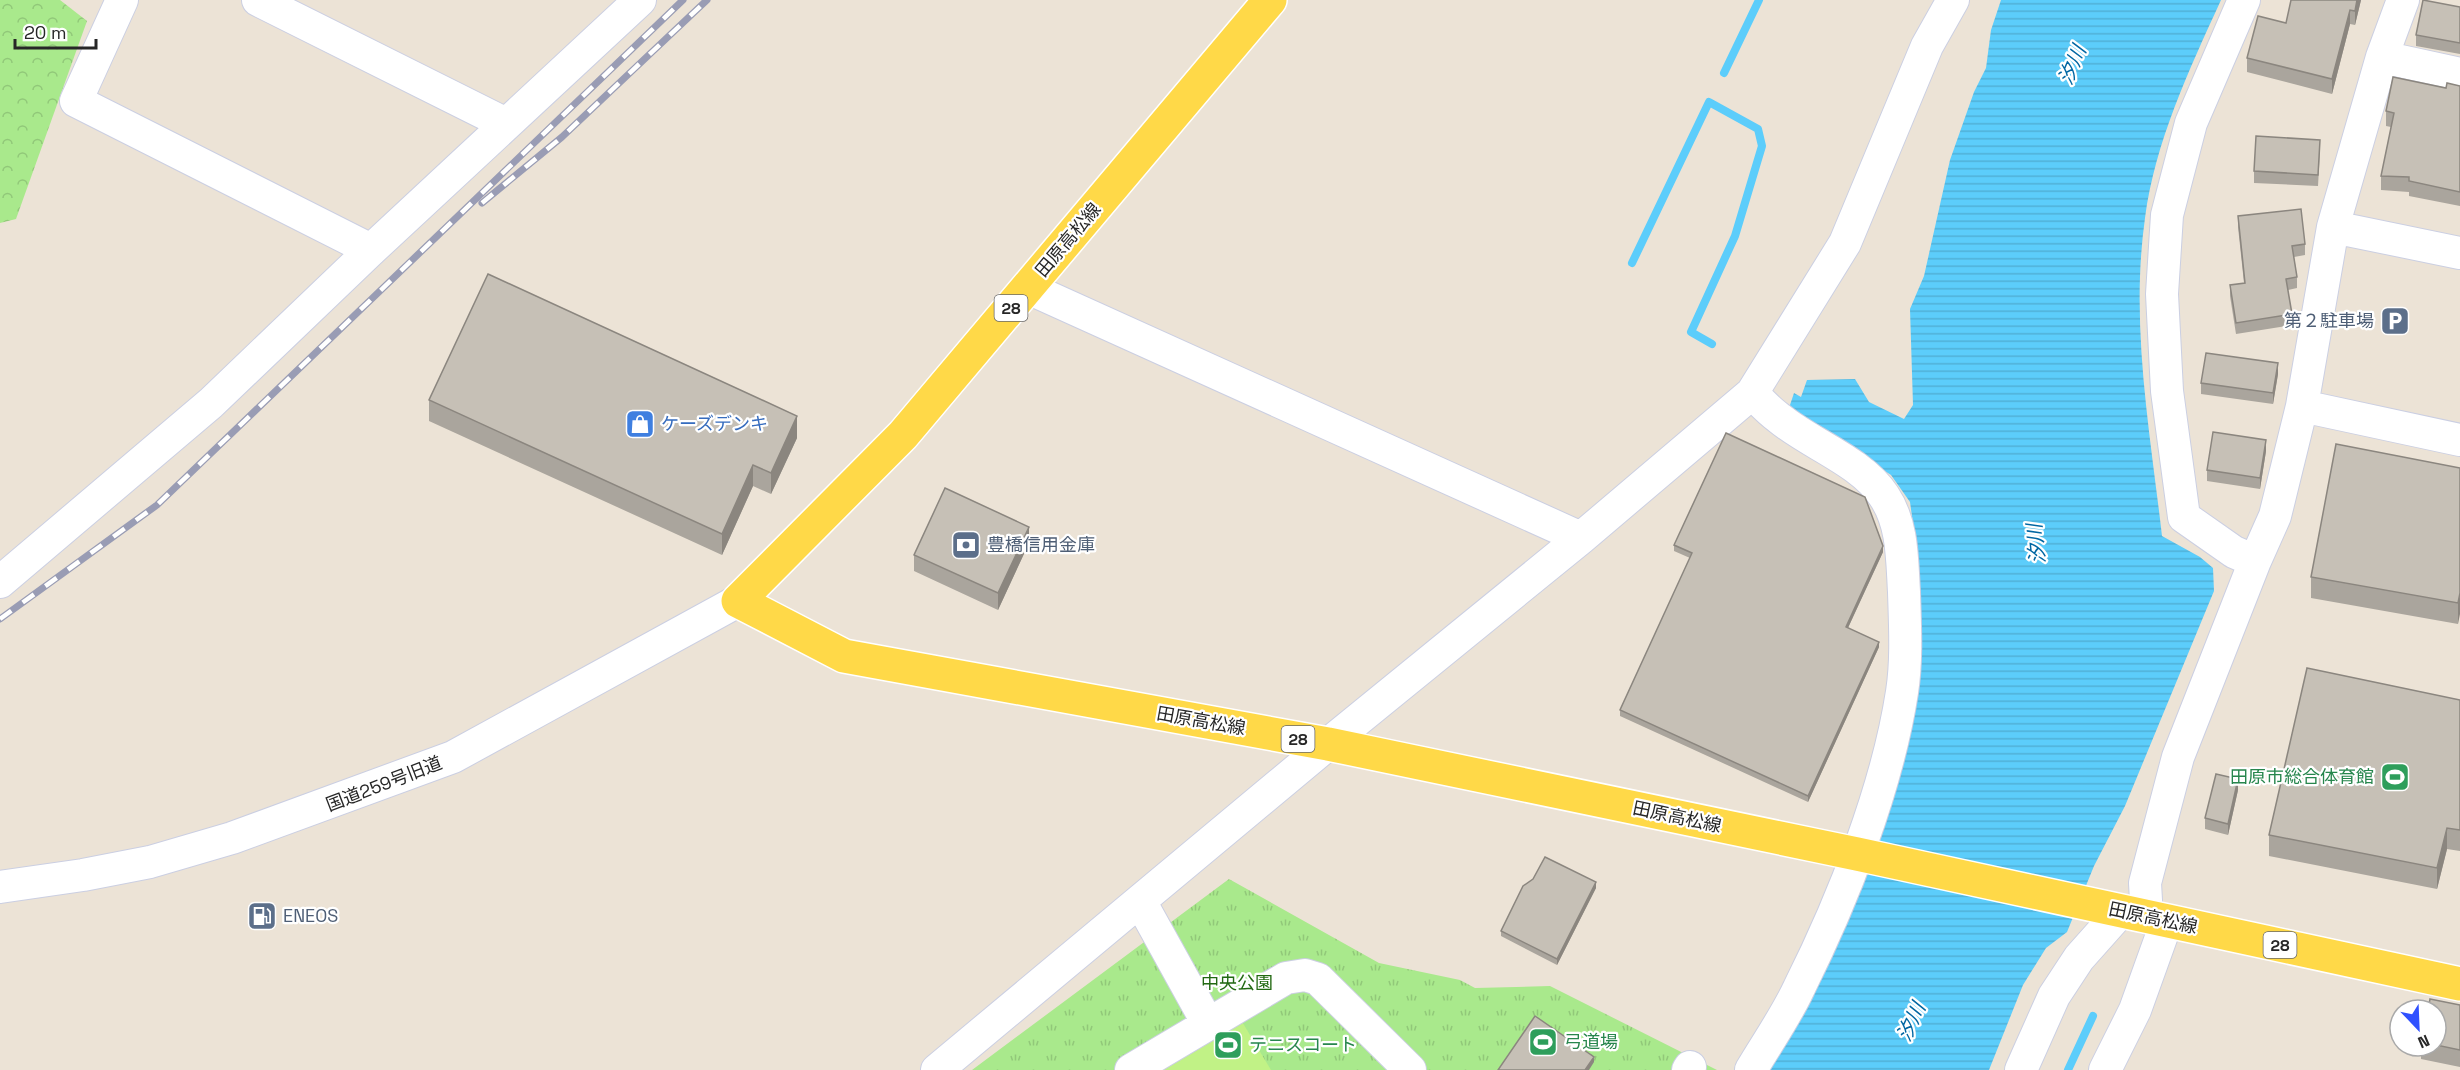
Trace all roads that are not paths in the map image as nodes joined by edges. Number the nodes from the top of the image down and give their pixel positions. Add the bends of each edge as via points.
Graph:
1 (258, 0) edge
2 (640, 0) edge
3 (1270, 0) edge
4 (1953, 0) edge
5 (2244, 0) edge
6 (2403, 0) edge
7 (112, 4) edge
8 (2382, 57) junction
9 (2460, 74) edge
10 (506, 124) junction
11 (2333, 227) junction
12 (371, 250) junction
13 (2460, 253) edge
14 (1028, 288) junction
15 (1752, 393) junction
16 (2302, 405) junction
17 (2460, 440) edge
18 (1581, 538) junction
19 (2255, 561) junction
20 (0, 582) edge
21 (738, 601) junction
22 (1328, 744) junction
23 (1862, 855) junction
24 (0, 887) edge
25 (1140, 901) junction
26 (2134, 914) junction
27 (2460, 984) edge
28 (1208, 1023) junction
29 (937, 1070) edge
30 (1131, 1070) edge
31 (1410, 1070) edge
32 (1751, 1070) edge
33 (2021, 1070) edge
34 (2105, 1070) edge

1 - 10 street
2 - 10 street
3 - 14 main road, 田原高松線 / 28
4 - 15 street via 1927,46 1845,243
5 - 19 street via 2191,123 2176,175 2167,215 2162,294 2166,391 2184,517 2234,552
6 - 8 street
7 - 12 street via 76,101
8 - 9 street
8 - 11 street
10 - 12 street
11 - 13 street
11 - 16 street
12 - 20 street via 211,404
14 - 18 street
14 - 21 main road, 田原高松線 / 28 via 903,435
15 - 18 street
15 - 23 street via 1779,419 1866,475 1895,515 1902,550 1905,608 1902,691
16 - 17 street
16 - 19 street via 2275,516
18 - 22 street
19 - 26 street via 2178,757
21 - 22 main road, 田原高松線 / 28 via 844,656
21 - 24 street, 国道259号旧道 via 453,758 232,838 150,862
22 - 23 main road, 田原高松線 / 28
22 - 25 street
23 - 26 main road, 田原高松線 / 28
23 - 32 street via 1798,990
25 - 28 street
25 - 29 street
26 - 27 main road, 田原高松線 / 28
26 - 33 street via 2079,958 2054,996
26 - 34 street via 2135,1010
28 - 30 street
28 - 31 street via 1286,978 1305,975 1318,979

